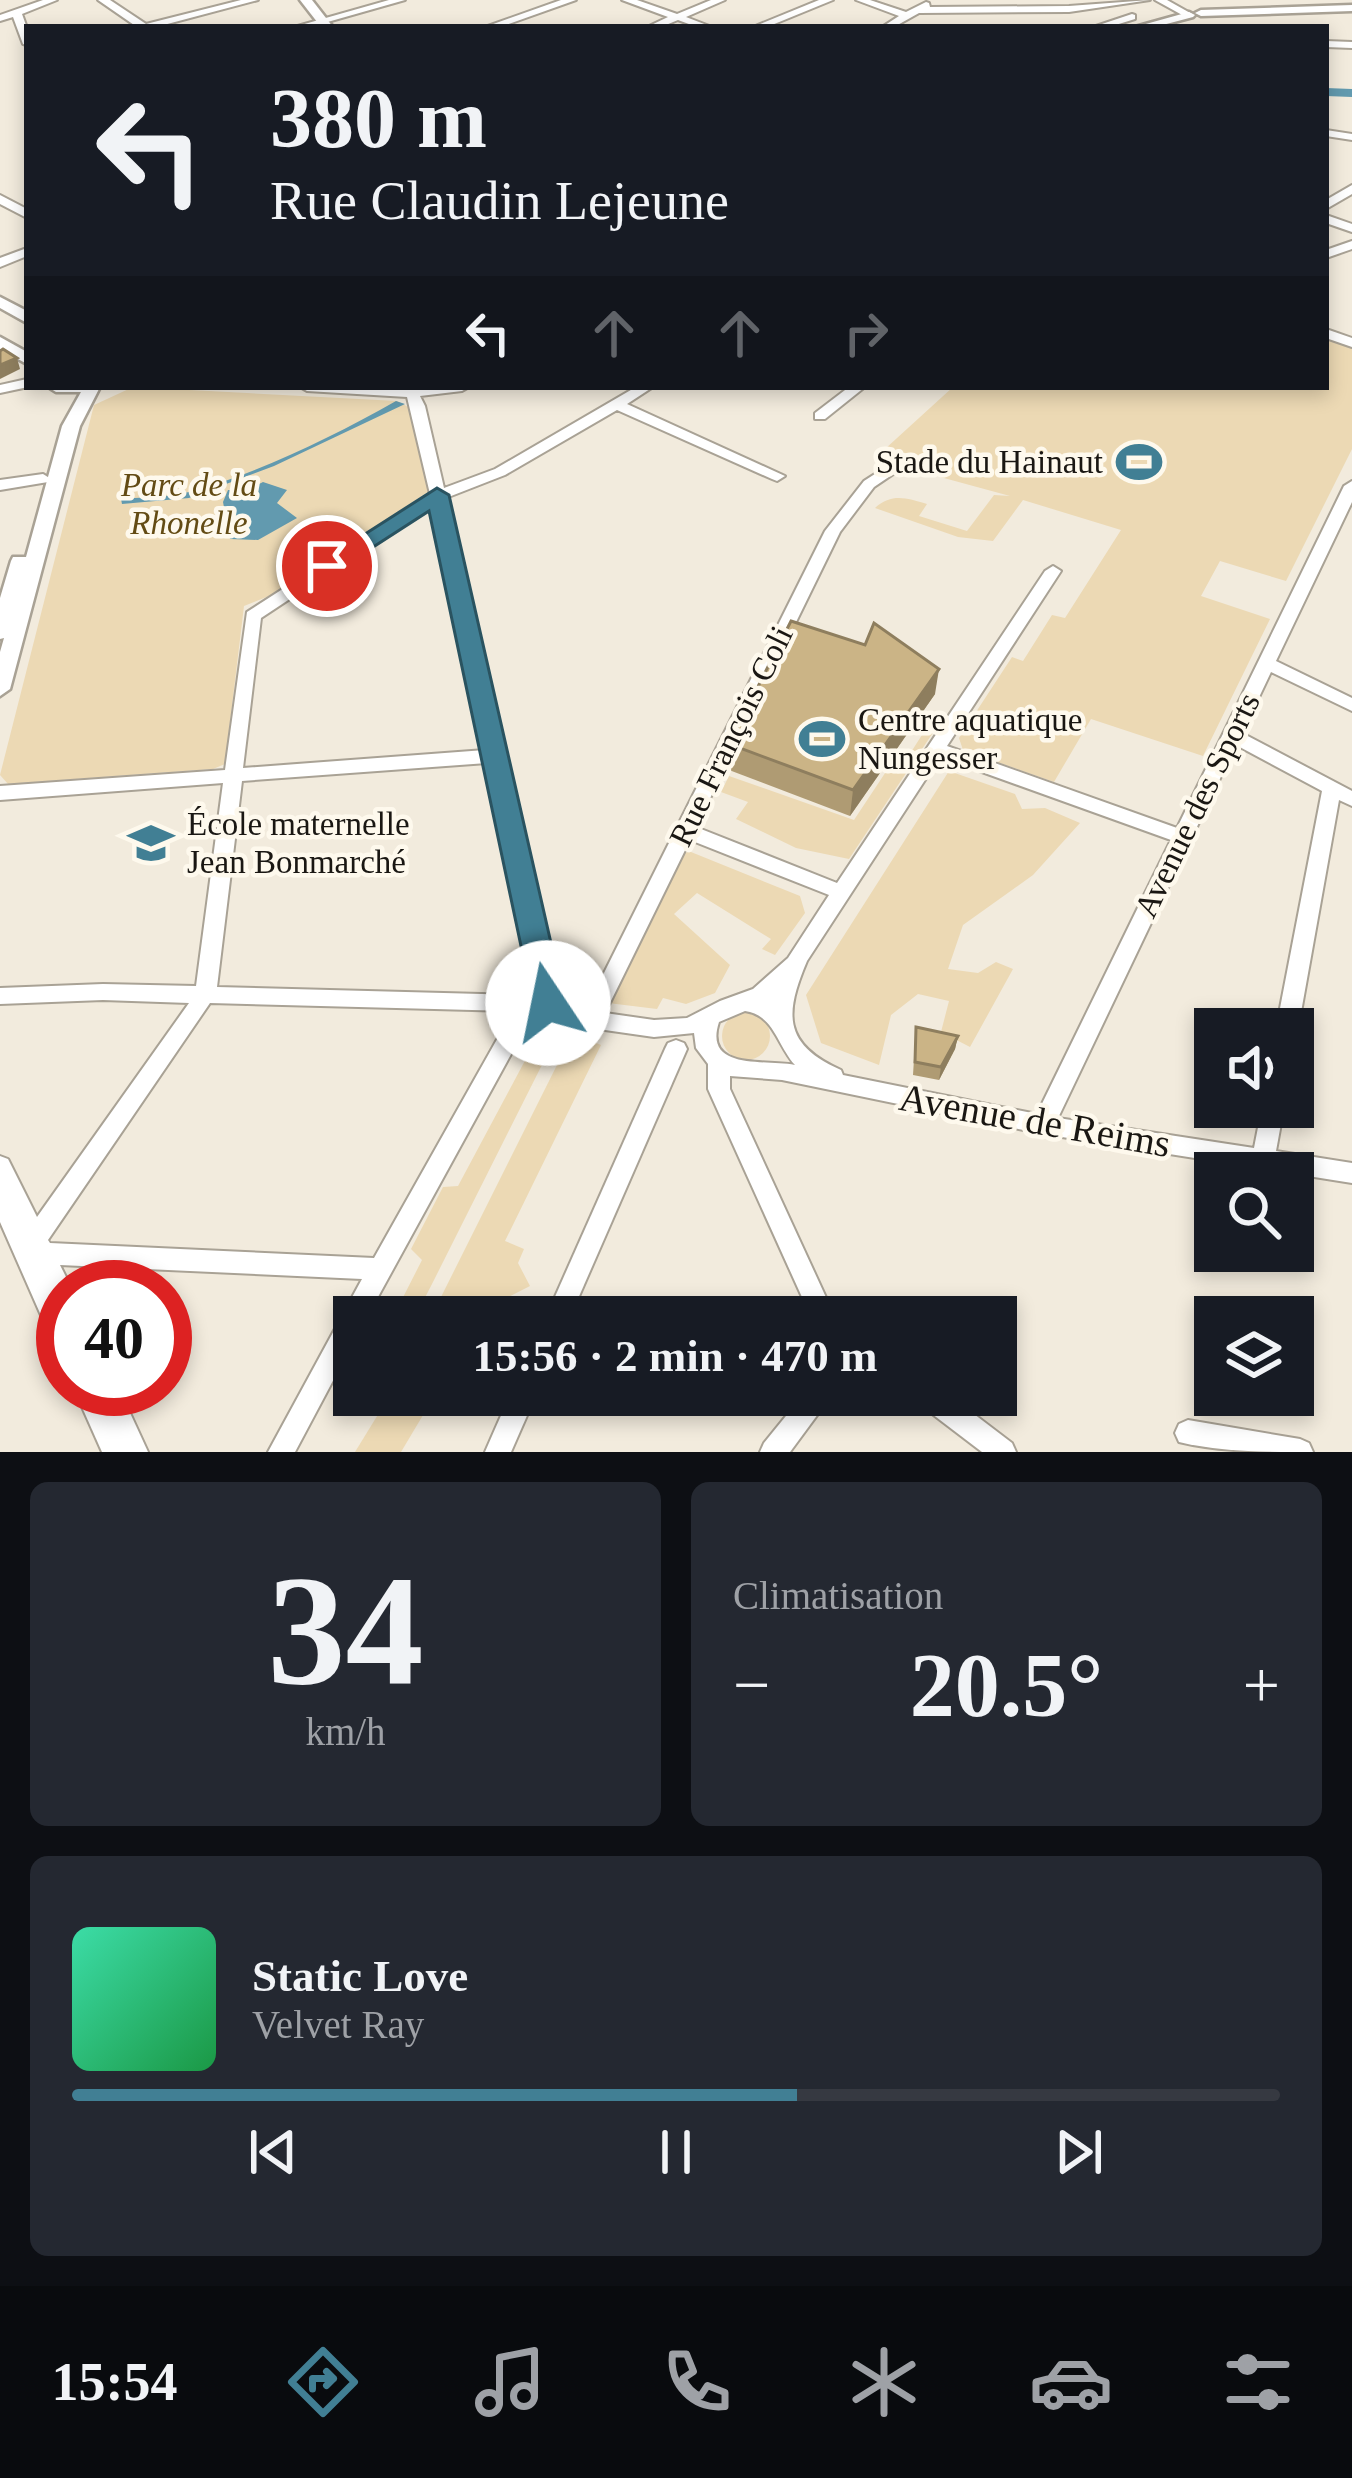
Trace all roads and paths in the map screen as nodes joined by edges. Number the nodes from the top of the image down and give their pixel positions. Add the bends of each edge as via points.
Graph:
1 (52, 0) edge
2 (103, 0) edge
3 (253, 0) edge
4 (306, 0) edge
5 (400, 0) edge
6 (571, 0) edge
7 (627, 0) edge
8 (720, 0) edge
9 (828, 0) edge
10 (861, 0) edge
11 (936, 0) edge
12 (1145, 0) edge
13 (1160, 0) edge
14 (0, 7) edge
15 (1350, 8) edge
16 (1051, 10) junction
17 (1192, 11) edge
18 (16, 12) junction
19 (918, 13) junction
20 (677, 17) junction
21 (0, 18) edge
22 (1136, 22) edge
23 (139, 24) edge
24 (156, 24) edge
25 (323, 24) edge
26 (499, 24) edge
27 (660, 24) edge
28 (698, 24) edge
29 (766, 24) edge
30 (894, 24) edge
31 (946, 24) dead end
32 (1075, 24) edge
33 (24, 34) edge
34 (59, 390) edge
35 (90, 390) edge
36 (411, 390) edge
37 (641, 390) edge
38 (854, 390) edge
39 (617, 405) junction
40 (820, 416) dead end
41 (897, 466) dead end
42 (777, 476) dead end
43 (44, 478) junction
44 (0, 485) edge
45 (1352, 486) edge
46 (437, 495) junction
47 (1053, 571) dead end
48 (5, 624) edge
49 (1266, 663) junction
50 (0, 689) edge
51 (1352, 705) edge
52 (1232, 735) junction
53 (936, 748) junction
54 (494, 756) junction
55 (233, 776) junction
56 (1332, 789) junction
57 (0, 793) edge
58 (1352, 800) edge
59 (685, 830) junction
60 (1182, 836) junction
61 (841, 892) junction
62 (798, 958) junction
63 (0, 985) edge
64 (103, 992) junction
65 (204, 994) junction
66 (0, 997) edge
67 (743, 1003) junction
68 (531, 1005) junction
69 (1291, 1008) edge
70 (709, 1020) junction
71 (591, 1021) junction
72 (785, 1029) junction
73 (676, 1048) junction
74 (729, 1066) junction
75 (861, 1088) junction
76 (1043, 1125) junction
77 (1213, 1152) edge
78 (0, 1166) edge
79 (1314, 1167) edge
80 (1352, 1173) edge
81 (0, 1195) edge
82 (34, 1248) junction
83 (38, 1260) edge
84 (41, 1260) edge
85 (380, 1269) junction
86 (365, 1296) edge
87 (566, 1296) edge
88 (813, 1296) edge
89 (333, 1356) edge
90 (98, 1416) edge
91 (118, 1416) edge
92 (514, 1416) edge
93 (802, 1416) edge
94 (956, 1416) edge
95 (1188, 1432) dead end
96 (115, 1452) edge
97 (135, 1452) edge
98 (281, 1452) edge
99 (498, 1452) edge
100 (773, 1452) edge
101 (1004, 1452) edge
102 (1295, 1452) edge

1 - 18 street
2 - 23 street
3 - 24 street
4 - 25 main road
5 - 25 street
6 - 26 street
7 - 20 street
8 - 20 street
9 - 29 street
10 - 19 street
11 - 19 street
12 - 16 street
13 - 17 street
14 - 18 street
15 - 17 main road
16 - 19 street
16 - 32 street
17 - 22 main road
18 - 21 street
18 - 33 street
19 - 30 street
19 - 31 street
20 - 27 street
20 - 28 street
34 - 43 main road via 66,402
35 - 48 main road
36 - 46 street
37 - 39 street
38 - 40 street
39 - 42 street
39 - 46 street via 500,472
41 - 59 street, Rue François Coli via 869,484 835,526
43 - 44 street
43 - 48 main road
45 - 49 street, Avenue des Sports
46 - 54 street
46 - 55 street via 253,616
47 - 53 street
48 - 50 main road
49 - 51 street
49 - 52 street, Avenue des Sports
52 - 56 street
52 - 60 street, Avenue des Sports
53 - 60 street
53 - 61 street
54 - 55 street
54 - 68 street via 541,965
55 - 57 street
55 - 65 street
56 - 58 street
56 - 69 street
59 - 61 street
59 - 71 street, Rue François Coli
60 - 76 street, Avenue des Sports
61 - 62 street
62 - 67 street
62 - 72 street via 782,995
63 - 64 street
64 - 65 street, Avenue de Reims
64 - 66 street
65 - 68 street, Avenue de Reims
65 - 82 street
67 - 70 street, Avenue de Reims
67 - 72 street, Avenue de Reims via 767,1009
68 - 71 street, Avenue de Reims
68 - 85 street
70 - 71 street, Avenue de Reims via 655,1030
70 - 74 street via 704,1040
71 - 73 street, Avenue de Reims
72 - 74 street via 780,1056
72 - 75 street, Avenue de Reims via 806,1062
73 - 74 street, Avenue de Reims
73 - 87 street
74 - 75 street, Avenue de Reims
74 - 88 street via 719,1089
75 - 76 street, Avenue de Reims
76 - 77 street, Avenue de Reims
78 - 82 street
79 - 80 street, Avenue de Reims
81 - 82 street
82 - 83 street
82 - 84 street
82 - 85 street
85 - 86 street
89 - 98 street
90 - 96 street
91 - 97 street
92 - 99 street
93 - 100 street
94 - 101 street
95 - 102 street

